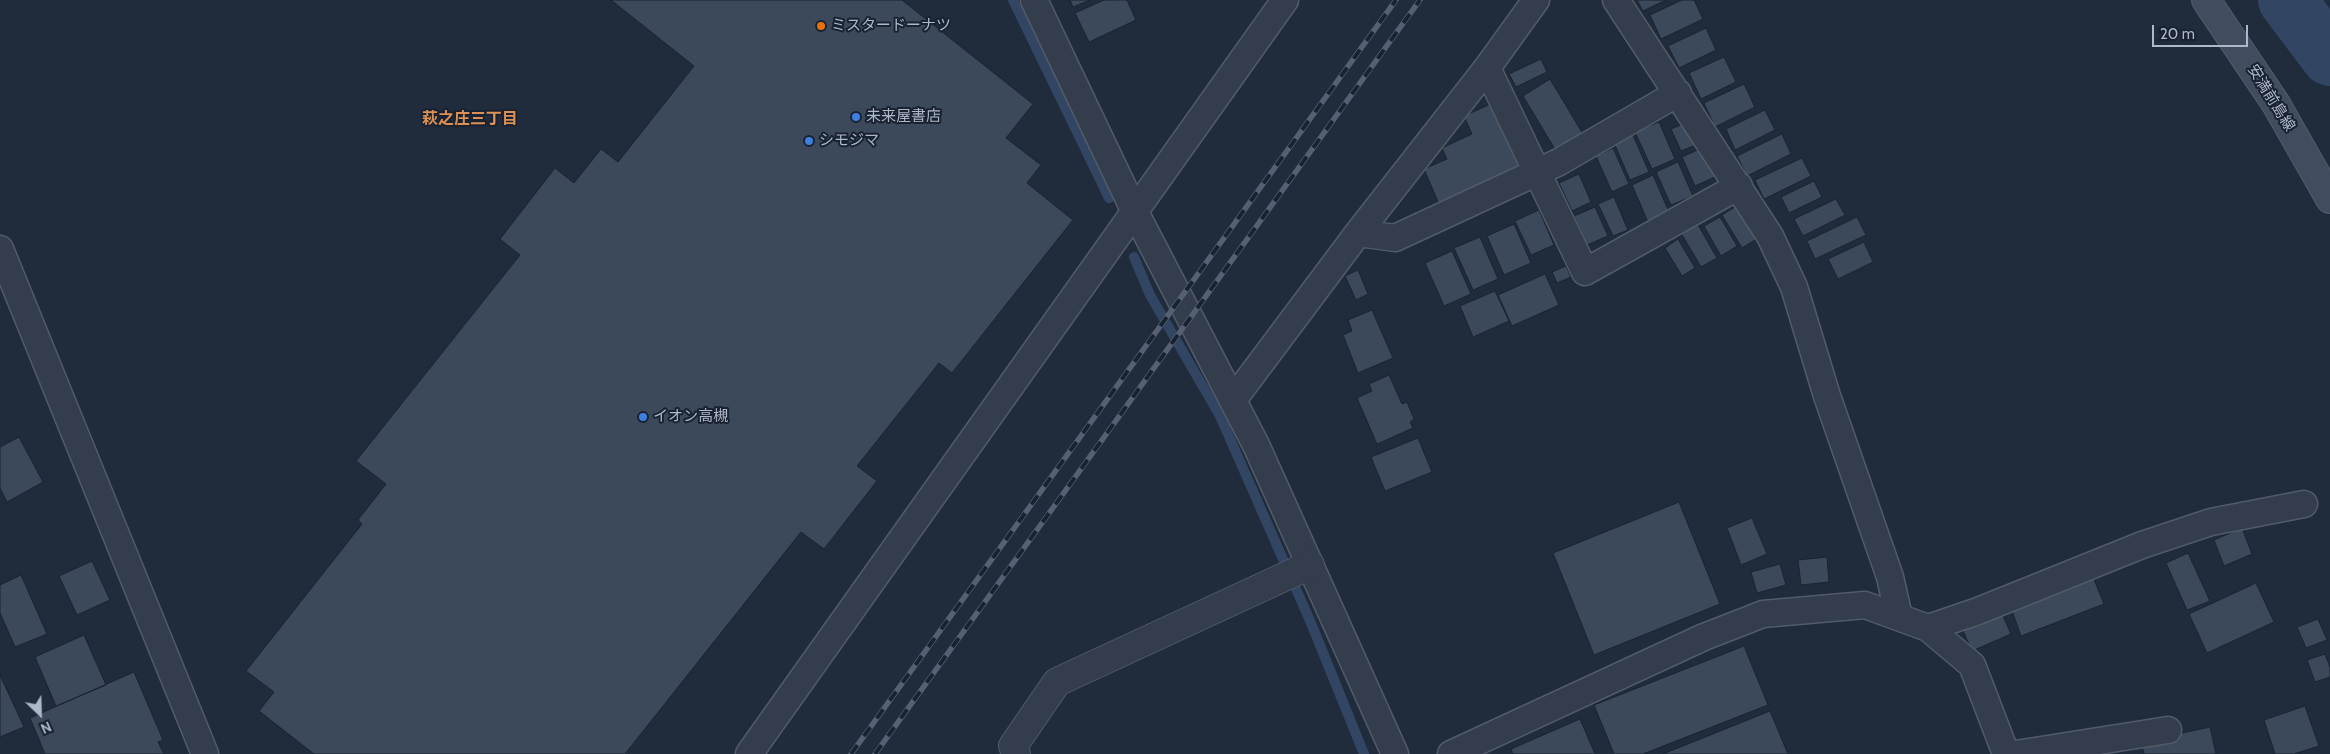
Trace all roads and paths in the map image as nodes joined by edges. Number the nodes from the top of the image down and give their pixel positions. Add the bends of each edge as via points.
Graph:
1 (1034, 0) edge
2 (1285, 0) edge
3 (1536, 0) edge
4 (1616, 0) edge
5 (2206, 0) edge
6 (1487, 68) junction
7 (1678, 94) junction
8 (1537, 172) junction
9 (1739, 186) junction
10 (2330, 199) edge
11 (1134, 210) junction
12 (1358, 233) junction
13 (0, 249) edge
14 (1233, 400) junction
15 (2304, 504) dead end
16 (1310, 565) junction
17 (1899, 617) junction
18 (1928, 628) junction
19 (2168, 730) dead end
20 (205, 754) edge
21 (749, 754) edge
22 (1016, 754) edge
23 (1395, 754) edge
24 (1451, 754) edge
25 (2006, 754) edge
26 (2016, 754) edge

1 - 11 street
2 - 11 street
3 - 6 street
4 - 7 street
5 - 10 main road, 安満前島線 via 2276,104
6 - 8 street
6 - 12 street
7 - 8 street
7 - 9 street
8 - 9 street via 1585,272
8 - 12 street via 1394,238
9 - 17 street via 1770,236 1794,286 1890,577
11 - 14 street
11 - 21 street
12 - 14 street
13 - 20 street
14 - 16 street
15 - 18 street via 2211,522 2142,545
16 - 22 street via 1057,682 1012,746
16 - 23 street
17 - 18 street
17 - 24 street via 1865,605 1764,614 1704,637
18 - 25 street via 1972,665
19 - 26 street

